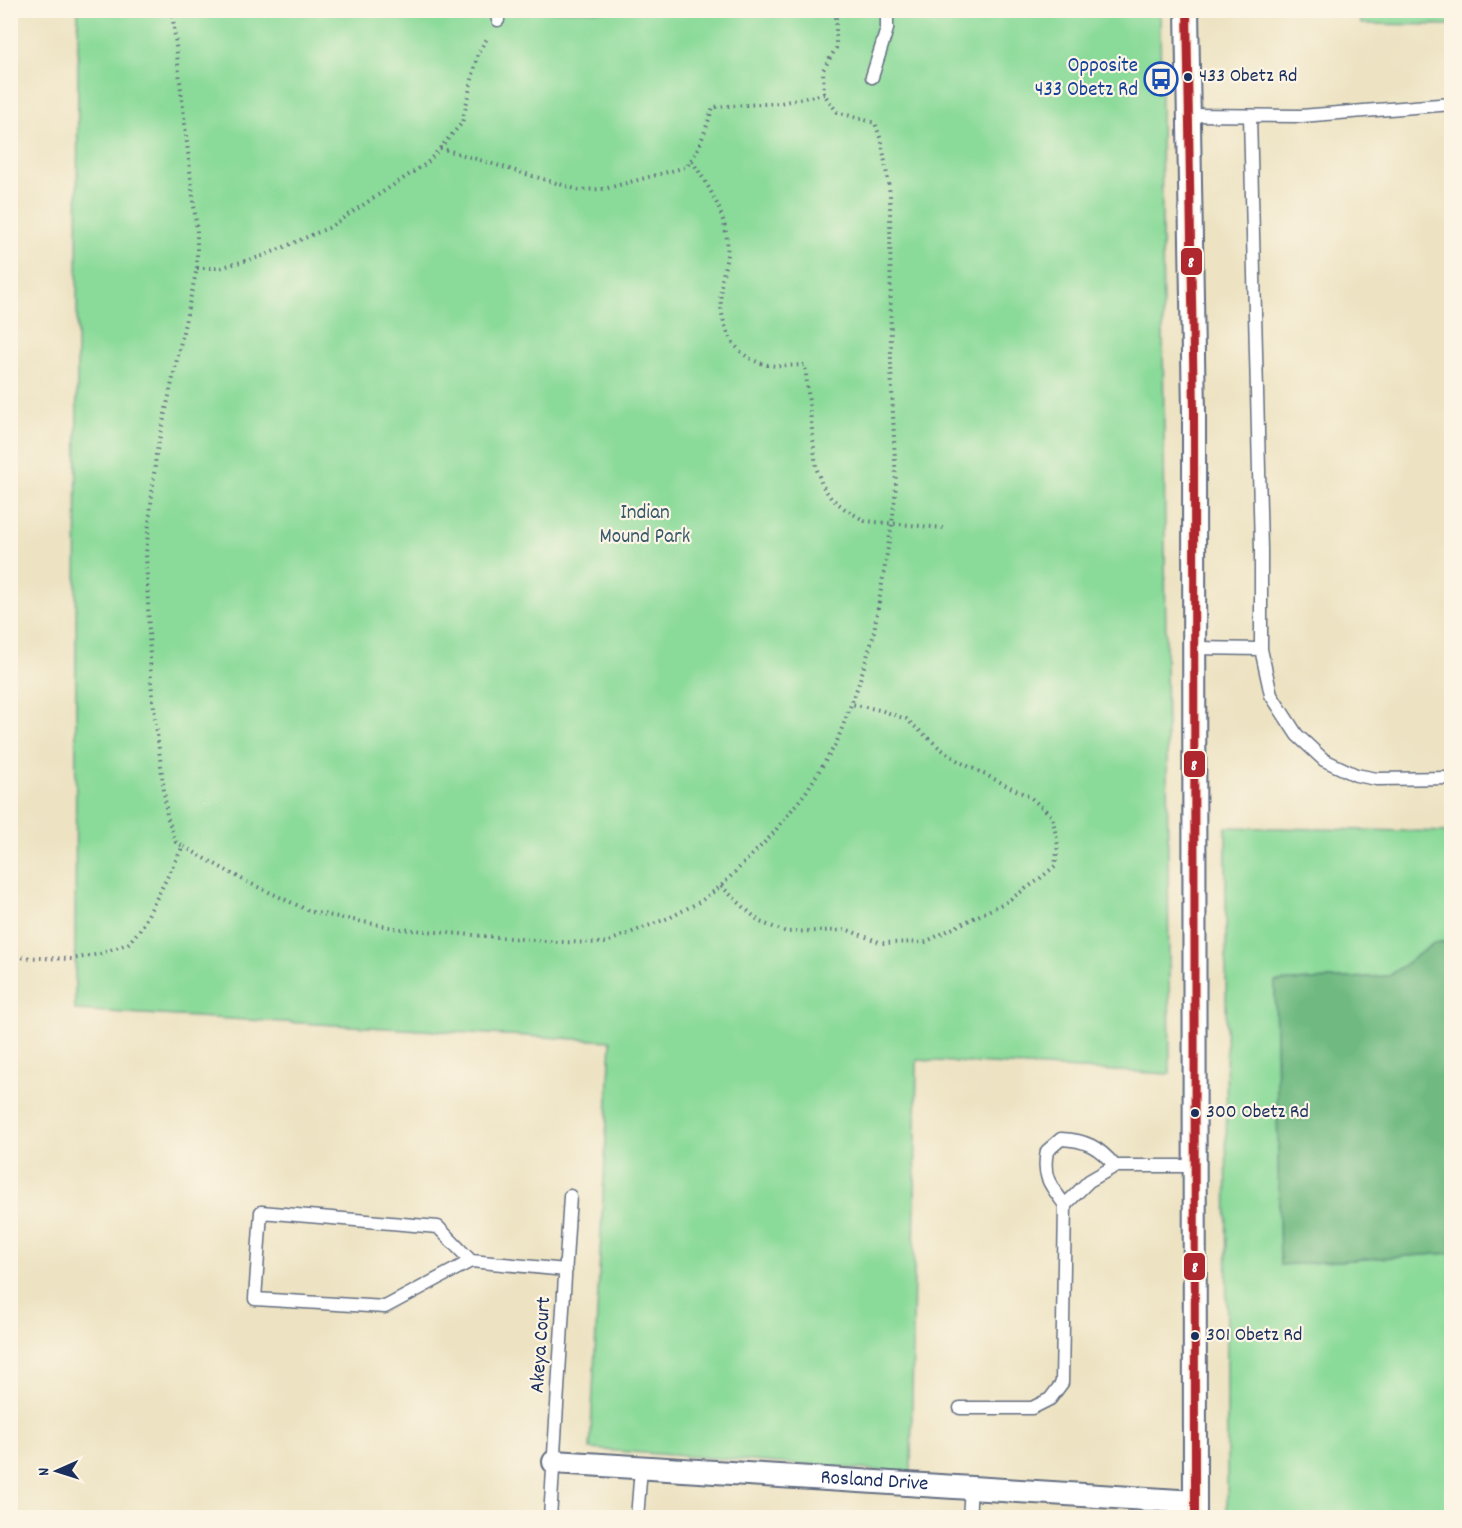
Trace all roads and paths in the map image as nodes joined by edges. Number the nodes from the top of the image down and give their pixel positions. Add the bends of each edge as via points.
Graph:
1 (172, 10) edge
2 (836, 10) edge
3 (887, 10) edge
4 (1187, 10) edge
5 (497, 15) edge
6 (872, 77) dead end
7 (824, 93) junction
8 (1452, 104) edge
9 (1188, 115) junction
10 (1250, 116) junction
11 (440, 148) junction
12 (692, 161) junction
13 (196, 268) junction
14 (892, 524) junction
15 (943, 528) dead end
16 (1194, 648) junction
17 (1261, 649) junction
18 (851, 704) junction
19 (1452, 778) edge
20 (183, 846) junction
21 (721, 886) junction
22 (10, 957) edge
23 (1114, 1166) junction
24 (1195, 1166) junction
25 (570, 1196) dead end
26 (1065, 1205) junction
27 (471, 1261) junction
28 (566, 1270) junction
29 (960, 1408) dead end
30 (554, 1462) junction
31 (641, 1468) junction
32 (971, 1488) junction
33 (1195, 1510) edge
34 (550, 1518) edge
35 (637, 1518) edge
36 (969, 1518) edge

1 - 13 path via 197,232
2 - 7 path via 836,48 823,70
3 - 6 lane via 886,29
4 - 9 street
5 - 11 path via 477,53 462,123
7 - 12 path via 780,103 713,107
7 - 14 path via 837,112 875,123 882,143 890,194 896,486
8 - 10 lane via 1301,116
9 - 10 lane
9 - 16 street
10 - 17 lane
11 - 12 path via 579,190 624,184 686,167
11 - 13 path via 427,164 328,228 263,256 219,267
12 - 14 path via 723,219 727,241 723,324 741,351 754,361 805,365 816,467 822,485 845,509 865,520
13 - 20 path via 156,455 146,553 151,682 167,816 176,842
14 - 15 path
14 - 18 path via 873,637
16 - 17 lane
16 - 24 street
17 - 19 lane via 1271,695 1297,735 1324,760 1356,775 1377,779
18 - 21 path via 836,744 806,792 771,836
18 - 21 path via 906,719 960,762 1030,796 1052,816 1058,845 1055,866 1006,902 925,942 882,943 848,930 786,932 760,922
20 - 21 path via 312,912 400,929 559,942 604,943 671,917
20 - 22 path via 142,927 129,943 72,959
23 - 24 lane
23 - 26 lane via 1089,1181
23 - 26 lane via 1092,1146 1078,1139 1061,1139 1047,1151 1044,1169
24 - 33 street
25 - 28 lane
26 - 29 lane via 1062,1383 1050,1399 1032,1408
27 - 27 lane via 438,1227 261,1212 255,1299 385,1307
27 - 28 lane, Akeya Court
28 - 30 lane, Akeya Court
30 - 31 street, Rosland Drive
30 - 34 lane, Akeya Court
31 - 32 street, Rosland Drive
31 - 35 lane
32 - 33 street, Rosland Drive
32 - 36 lane

